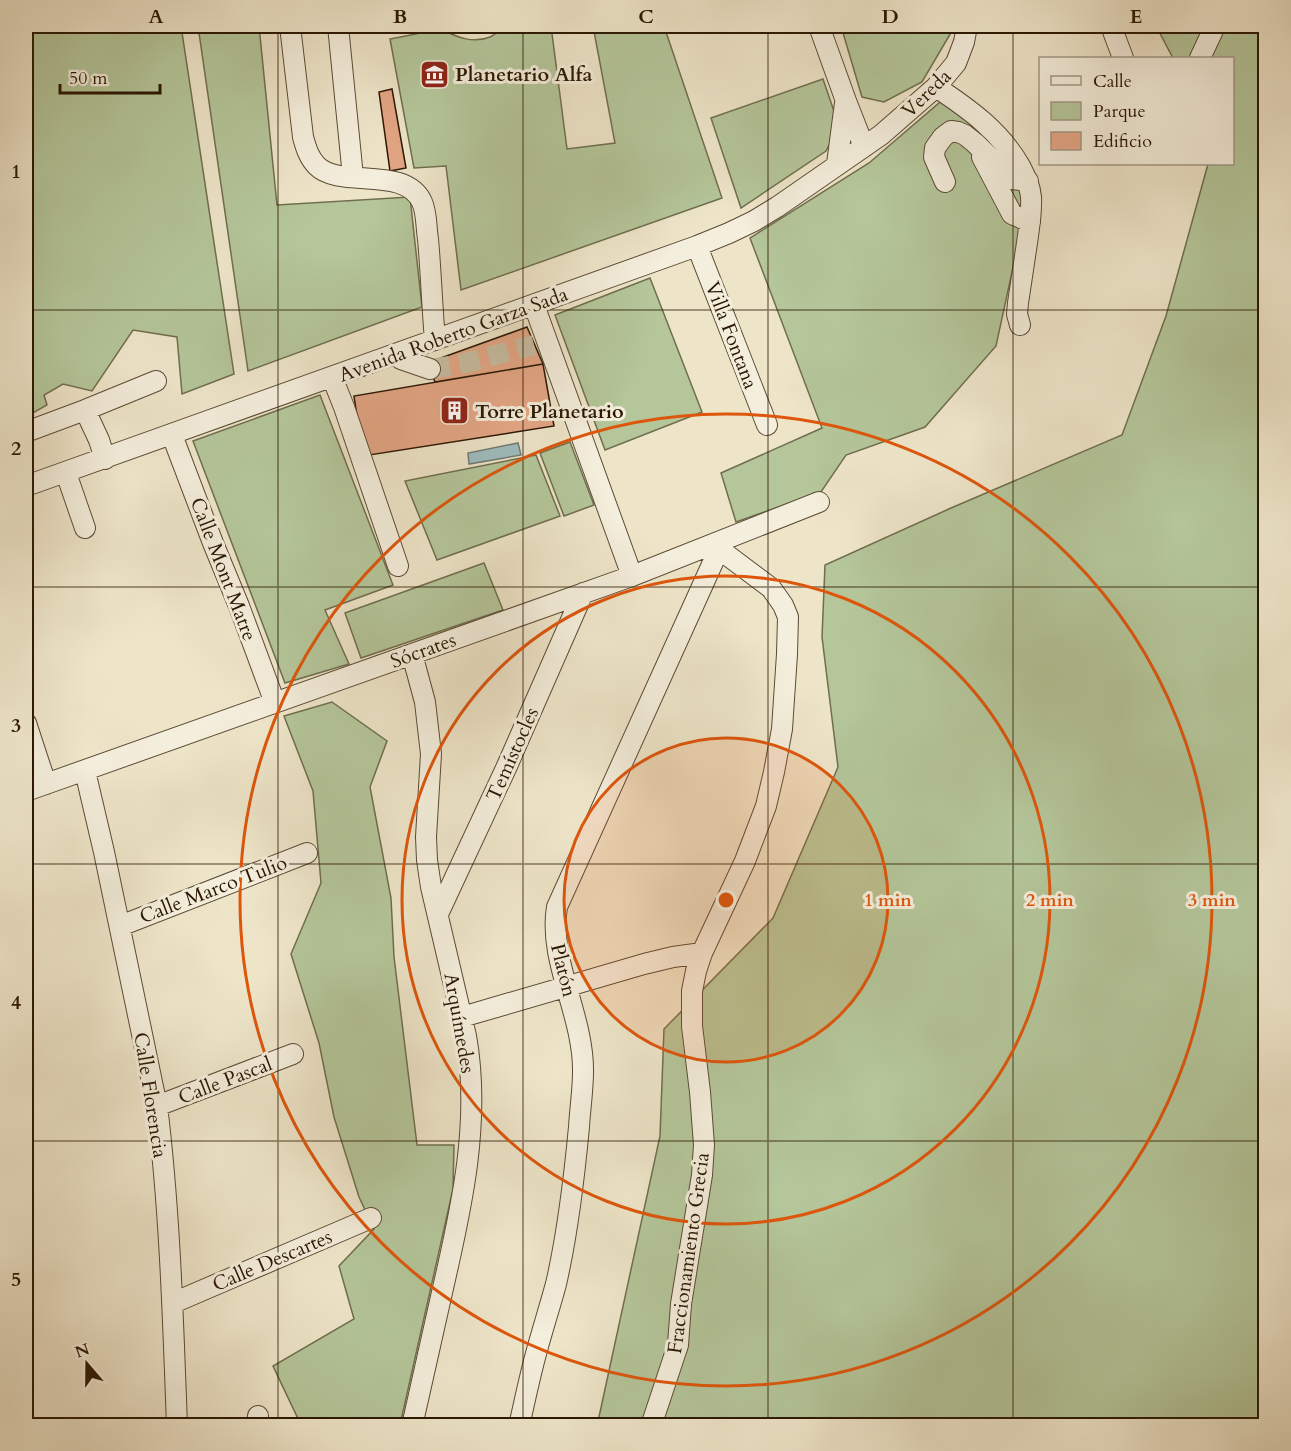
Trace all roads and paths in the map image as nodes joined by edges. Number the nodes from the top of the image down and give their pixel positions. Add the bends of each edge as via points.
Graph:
1 (290, 26) edge
2 (338, 26) edge
3 (819, 26) edge
4 (967, 26) edge
5 (1111, 26) edge
6 (1215, 26) edge
7 (1124, 57) edge
8 (1200, 57) edge
9 (936, 87) junction
10 (846, 101) junction
11 (975, 143) junction
12 (864, 147) junction
13 (837, 164) junction
14 (353, 177) junction
15 (1020, 180) junction
16 (945, 182) dead end
17 (1021, 218) junction
18 (697, 246) junction
19 (534, 305) junction
20 (1020, 325) dead end
21 (435, 340) junction
22 (398, 354) junction
23 (430, 369) tunnel mouth
24 (332, 377) junction
25 (156, 381) dead end
26 (85, 410) junction
27 (767, 425) dead end
28 (26, 432) edge
29 (172, 435) junction
30 (105, 459) junction
31 (66, 472) junction
32 (26, 486) edge
33 (819, 502) dead end
34 (85, 528) dead end
35 (718, 546) junction
36 (398, 566) dead end
37 (632, 576) junction
38 (583, 593) junction
39 (412, 654) junction
40 (275, 703) junction
41 (26, 723) edge
42 (85, 771) junction
43 (46, 784) junction
44 (26, 791) edge
45 (307, 853) dead end
46 (438, 914) junction
47 (120, 926) junction
48 (702, 953) junction
49 (567, 986) junction
50 (462, 1017) junction
51 (293, 1054) dead end
52 (157, 1106) junction
53 (371, 1218) dead end
54 (173, 1303) junction
55 (177, 1425) edge
56 (412, 1425) edge
57 (519, 1425) edge
58 (651, 1425) edge

1 - 14 street via 306,150 327,173
2 - 14 street
3 - 10 street
4 - 9 street, Vereda via 956,63
5 - 7 street
6 - 8 street
9 - 12 street, Vereda
9 - 15 street via 986,123 1007,147
10 - 12 street
10 - 13 street
11 - 15 street
11 - 16 street via 958,132 951,131 943,137 934,157
11 - 17 street
12 - 13 street, Avenida Roberto Garza Sada
13 - 18 street, Avenida Roberto Garza Sada via 754,221
14 - 21 street via 403,185 421,200 432,278
15 - 17 street via 1031,196
17 - 20 street via 1017,315
18 - 19 street, Avenida Roberto Garza Sada
18 - 27 street, Villa Fontana
19 - 21 street, Avenida Roberto Garza Sada
19 - 37 street via 540,343
21 - 22 street, Avenida Roberto Garza Sada
22 - 23 street via 401,359
22 - 24 street, Avenida Roberto Garza Sada
24 - 29 street, Avenida Roberto Garza Sada
24 - 36 street
25 - 26 street
26 - 28 street
26 - 30 street
29 - 30 street, Avenida Roberto Garza Sada
29 - 40 street, Calle Mont Matre
30 - 31 street, Avenida Roberto Garza Sada
31 - 32 street, Avenida Roberto Garza Sada
31 - 34 street
33 - 35 street, Sócrates
35 - 37 street, Sócrates
35 - 48 street, Fraccionamiento Grecia via 778,595 788,616 788,633 782,729 766,806
35 - 49 street, Platón via 557,907 555,934
37 - 38 street, Sócrates
38 - 39 street, Sócrates
38 - 46 street, Temístocles
39 - 40 street, Sócrates
39 - 46 street, Arquímedes via 429,725 427,860
40 - 42 street, Sócrates
41 - 43 street
42 - 43 street, Sócrates
42 - 47 street, Calle Florencia
43 - 44 street, Sócrates
45 - 47 street, Calle Marco Tulio
46 - 50 street, Arquímedes
47 - 52 street, Calle Florencia
48 - 49 street via 644,964
48 - 58 street, Fraccionamiento Grecia via 691,1008 703,1129 702,1175 678,1345
49 - 50 street
49 - 57 street, Platón via 577,1020 584,1071 574,1183 555,1285
50 - 56 street, Arquímedes via 472,1100 465,1190
51 - 52 street, Calle Pascal
52 - 54 street, Calle Florencia
53 - 54 street, Calle Descartes
54 - 55 street, Calle Florencia

